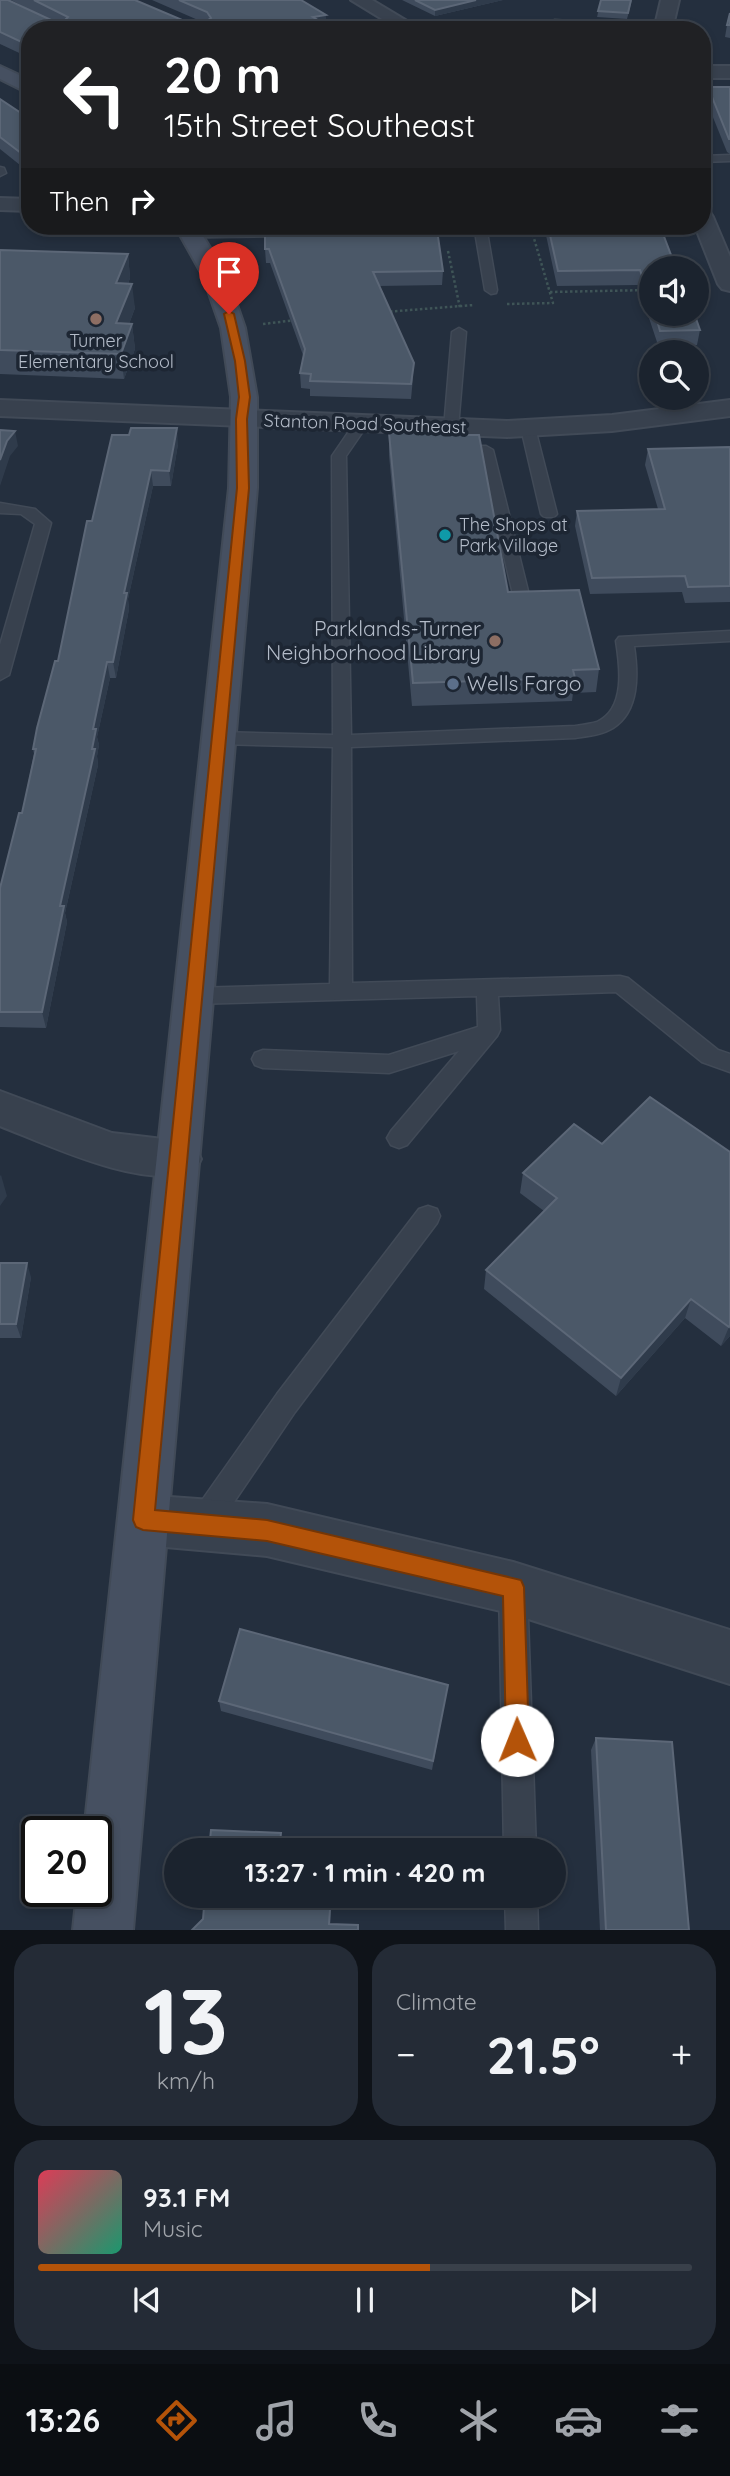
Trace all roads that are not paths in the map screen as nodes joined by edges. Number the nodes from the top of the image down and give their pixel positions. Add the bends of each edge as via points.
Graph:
1 (360, 0) edge
2 (670, 0) edge
3 (397, 21) edge
4 (665, 21) edge
5 (0, 72) edge
6 (711, 72) edge
7 (730, 72) edge
8 (21, 83) edge
9 (711, 159) edge
10 (730, 159) edge
11 (0, 204) edge
12 (21, 205) edge
13 (711, 230) edge
14 (192, 235) edge
15 (482, 235) edge
16 (730, 284) edge
17 (491, 290) dead end
18 (459, 332) road end
19 (0, 408) edge
20 (730, 408) edge
21 (242, 419) junction
22 (361, 424) junction
23 (458, 428) junction
24 (528, 428) junction
25 (0, 508) edge
26 (549, 514) dead end
27 (524, 607) edge
28 (730, 636) edge
29 (0, 675) edge
30 (218, 738) junction
31 (342, 741) junction
32 (487, 989) junction
33 (341, 993) junction
34 (194, 996) junction
35 (487, 1033) junction
36 (262, 1059) dead end
37 (730, 1063) edge
38 (0, 1108) edge
39 (399, 1138) dead end
40 (180, 1159) junction
41 (428, 1216) dead end
42 (143, 1520) junction
43 (202, 1525) junction
44 (513, 1587) junction
45 (730, 1657) edge
46 (520, 1838) edge
47 (521, 1908) edge
48 (103, 1930) edge
49 (522, 1930) edge

1 - 3 street
2 - 4 street
5 - 8 main road
6 - 7 street
9 - 10 lane
11 - 12 street
13 - 16 street
14 - 21 main road via 215,276 233,328 244,397
15 - 17 lane
18 - 23 lane
19 - 21 street, Stanton Road Southeast
20 - 24 street, Stanton Road Southeast
21 - 22 street, Stanton Road Southeast
21 - 30 main road via 243,488
22 - 23 street, Stanton Road Southeast
22 - 31 lane via 339,456
23 - 24 street, Stanton Road Southeast
23 - 27 lane via 467,451 486,450
24 - 26 lane
25 - 29 lane via 36,514 43,523
28 - 31 lane via 625,641 630,673 621,706 608,724 575,732
30 - 31 lane
30 - 34 main road
31 - 33 lane
32 - 33 lane
32 - 35 lane
32 - 37 lane via 620,984 710,1056
33 - 34 lane
34 - 40 main road
35 - 36 lane via 389,1064
35 - 39 lane
38 - 40 street via 110,1151
40 - 42 main road
41 - 43 lane via 286,1403
42 - 43 street
42 - 48 main road
43 - 44 street via 267,1530
44 - 45 street
44 - 46 lane
47 - 49 lane

